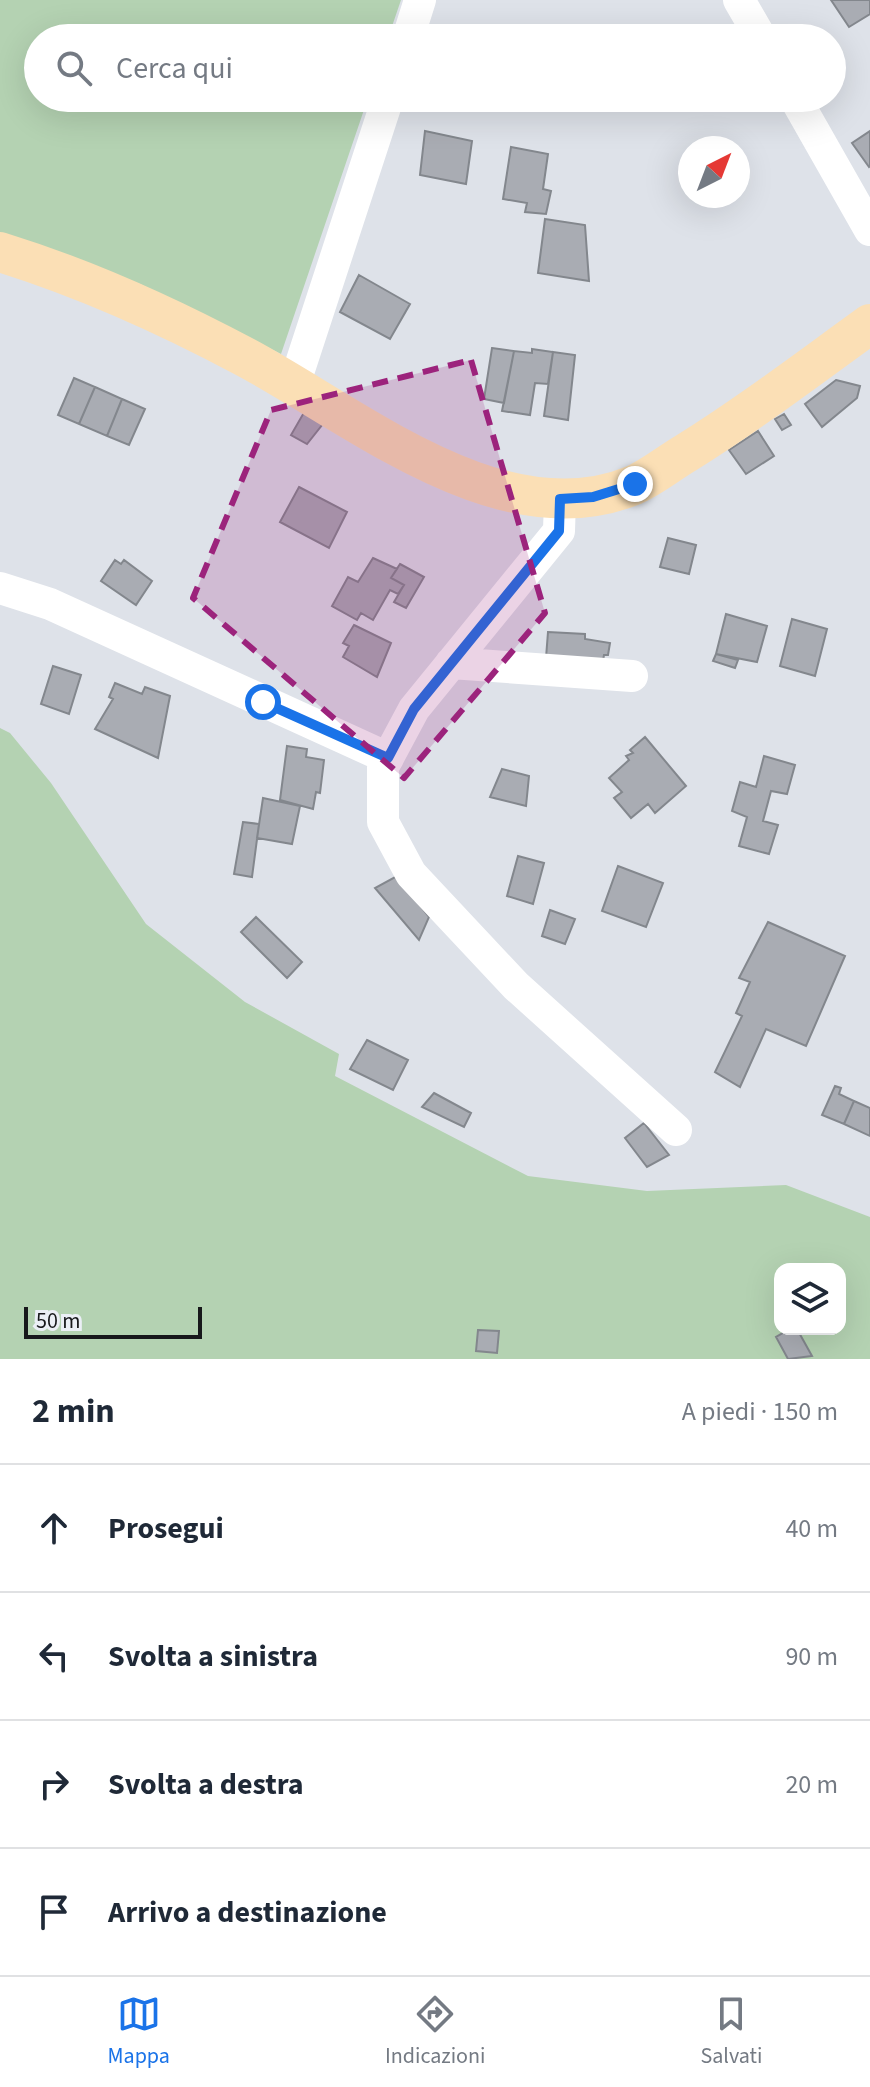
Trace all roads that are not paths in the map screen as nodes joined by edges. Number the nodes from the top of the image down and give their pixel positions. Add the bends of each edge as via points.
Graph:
1 (420, 0) edge
2 (739, 0) edge
3 (412, 24) edge
4 (753, 24) edge
5 (383, 112) edge
6 (803, 112) edge
7 (870, 230) edge
8 (0, 252) edge
9 (870, 324) edge
10 (294, 385) junction
11 (560, 499) junction
12 (0, 588) edge
13 (451, 663) junction
14 (632, 676) dead end
15 (388, 758) junction
16 (676, 1130) dead end

1 - 3 street
2 - 4 street
5 - 10 street
6 - 7 street
8 - 10 main road via 125,299
9 - 11 main road via 635,484 593,497
10 - 11 main road via 463,478 525,497
11 - 13 street via 559,531
12 - 15 street via 50,604
13 - 14 street
13 - 15 street via 414,709
15 - 16 street via 383,767 383,822 411,874 516,986

